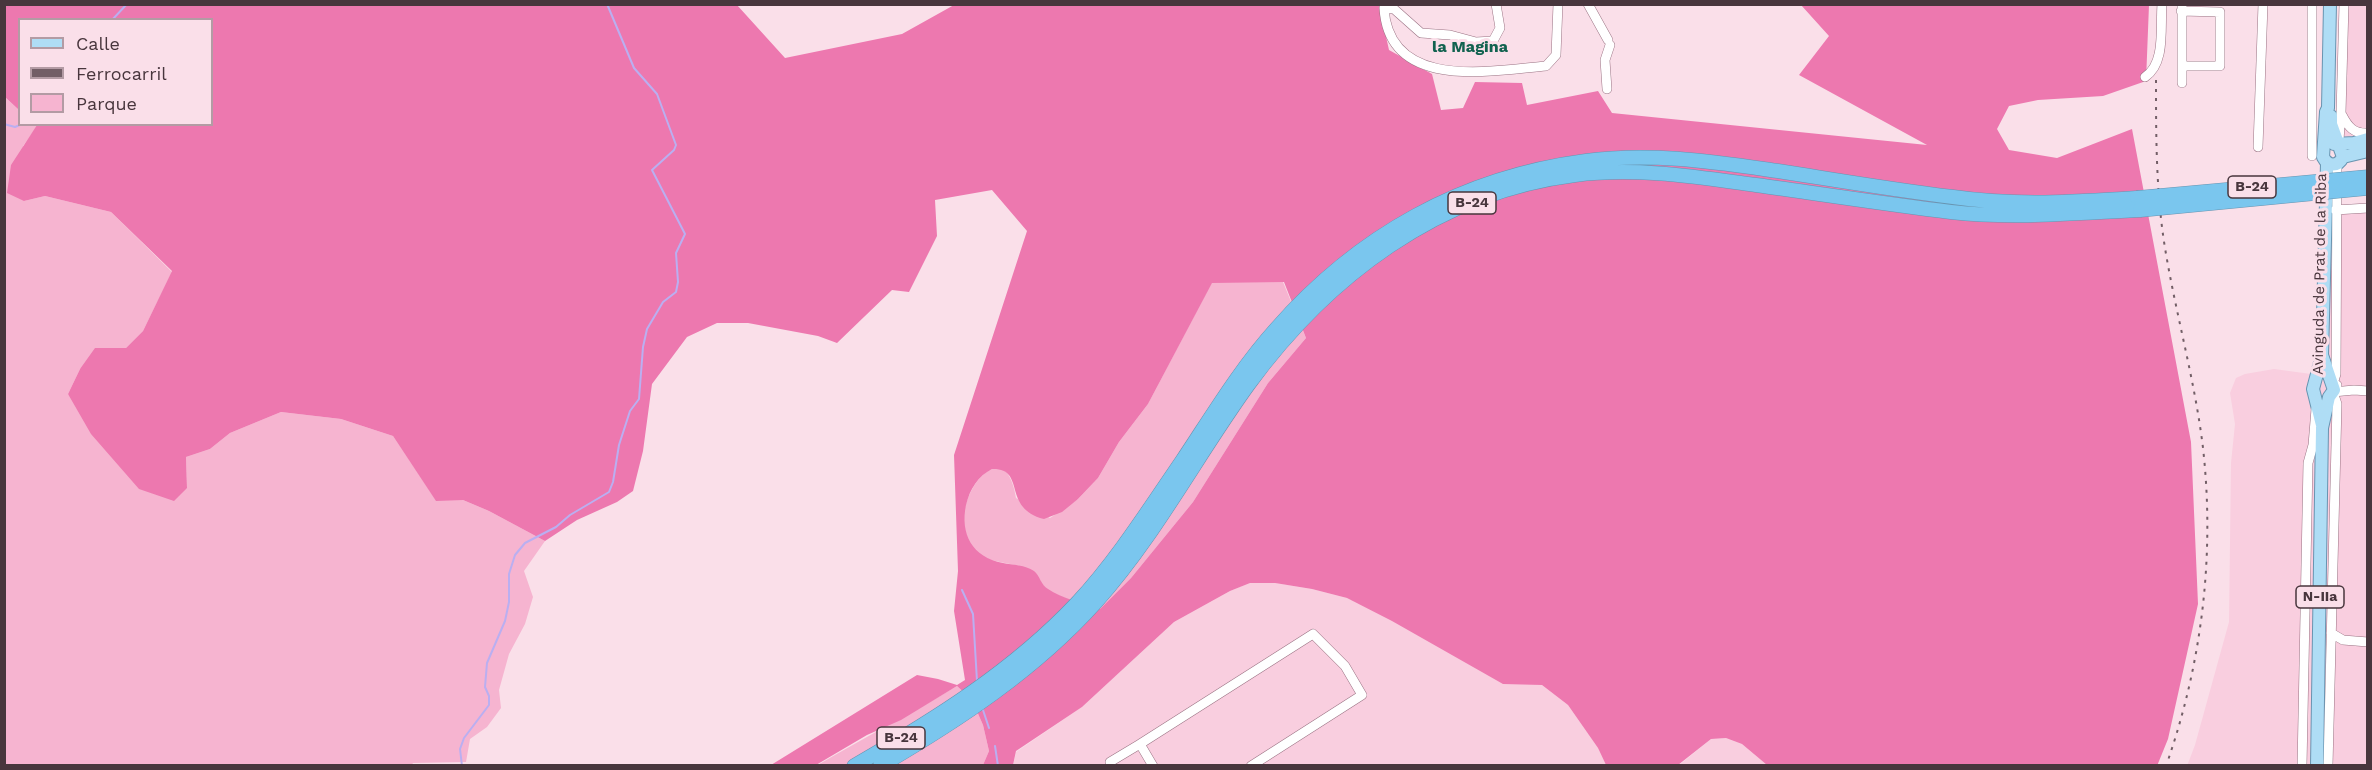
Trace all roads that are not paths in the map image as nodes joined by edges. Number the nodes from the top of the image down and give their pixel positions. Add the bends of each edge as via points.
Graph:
1 (1496, 4) edge
2 (1558, 4) edge
3 (1588, 4) edge
4 (2162, 4) edge
5 (2263, 4) edge
6 (2312, 4) edge
7 (2330, 4) edge
8 (2344, 4) edge
9 (2182, 8) edge
10 (2182, 66) junction
11 (2145, 77) dead end
12 (2182, 83) dead end
13 (1607, 89) dead end
14 (2342, 113) junction
15 (2367, 133) edge
16 (2367, 139) edge
17 (2258, 147) dead end
18 (2367, 151) edge
19 (2334, 153) junction
20 (2312, 156) dead end
21 (2367, 177) edge
22 (2367, 188) edge
23 (2138, 204) junction
24 (2367, 208) edge
25 (2335, 210) junction
26 (2322, 355) junction
27 (2317, 380) junction
28 (2331, 388) junction
29 (2367, 391) edge
30 (2316, 400) junction
31 (2322, 428) junction
32 (2331, 633) junction
33 (2367, 642) edge
34 (950, 716) junction
35 (1140, 744) junction
36 (1110, 762) dead end
37 (854, 765) edge
38 (880, 765) edge
39 (1153, 765) edge
40 (1251, 765) edge
41 (2302, 765) edge
42 (2317, 765) edge
43 (2328, 765) edge

1 - 2 street via 1500,28 1493,41 1476,42 1421,33 1394,9 1384,8 1389,36 1400,51 1421,65 1451,72 1484,72 1546,66 1556,56
3 - 13 street via 1609,42 1605,60
4 - 11 street via 2158,60 2152,73
5 - 17 street
6 - 20 street, Avinguda de Prat de la Riba
7 - 19 main road via 2328,108
8 - 14 street, Avinguda de Prat de la Riba
9 - 10 street
9 - 10 street via 2220,12 2220,66
10 - 12 street
14 - 15 street via 2349,128
14 - 19 street, Avinguda de Prat de la Riba
16 - 19 main road
18 - 19 main road
19 - 25 street, Avinguda de Prat de la Riba
19 - 26 main road, Avinguda de Prat de la Riba / N-IIa
21 - 23 highway, B-24, bridge
22 - 23 highway, B-24, bridge
23 - 34 highway, B-24 via 1955,198 1708,161 1640,157 1536,169 1464,192 1374,240 1308,294 1262,346 1100,576 1008,675
24 - 25 street
25 - 28 street, Avinguda de Prat de la Riba via 2336,374
26 - 27 main road, N-IIa
26 - 28 main road, N-IIa
27 - 28 main road via 2324,378
27 - 30 main road, N-IIa via 2313,386
28 - 29 street
28 - 30 main road
28 - 31 main road, N-IIa
28 - 32 street, Avinguda de Prat de la Riba via 2337,404
30 - 31 main road, N-IIa
30 - 41 street via 2308,463
31 - 42 main road, N-IIa
32 - 33 street via 2343,640
32 - 43 street, Avinguda de Prat de la Riba
34 - 37 highway, B-24
34 - 38 highway, B-24
35 - 36 street
35 - 39 street
35 - 40 street via 1313,634 1345,666 1362,695

